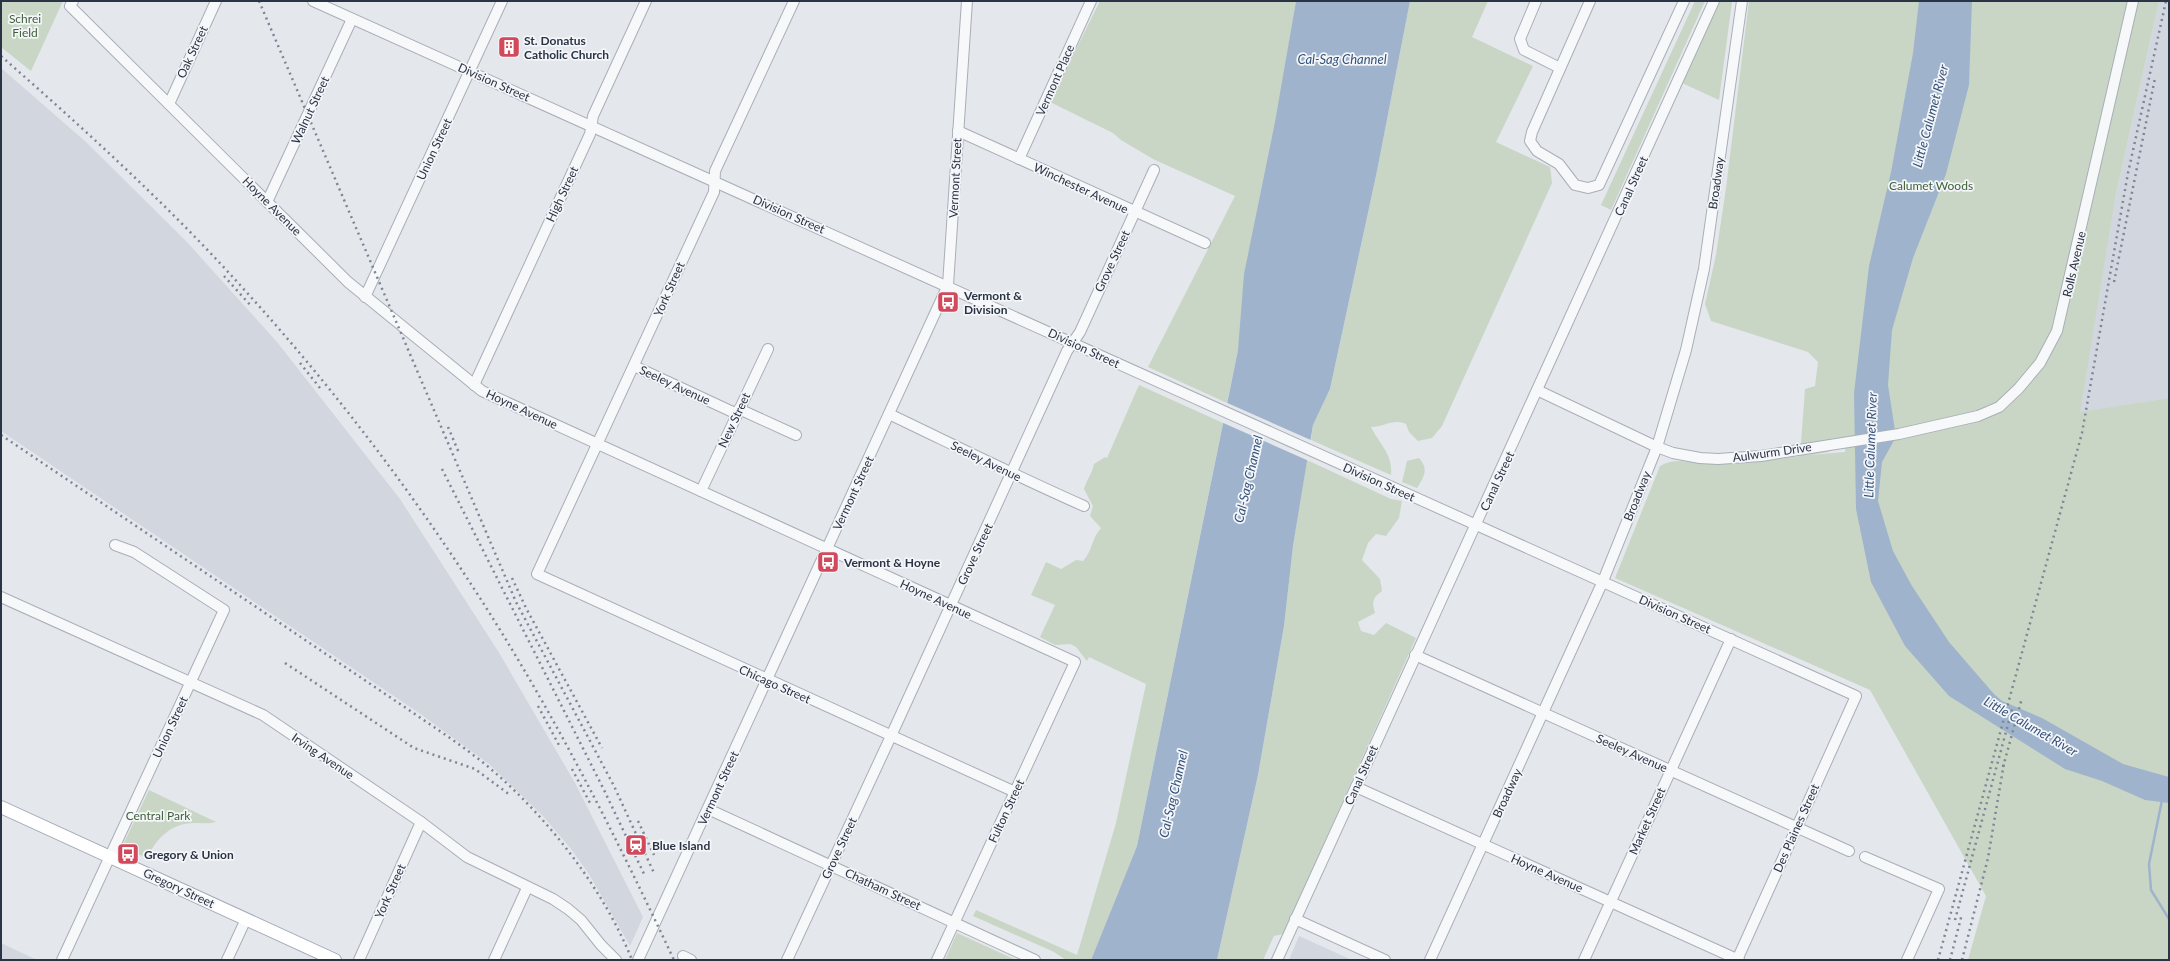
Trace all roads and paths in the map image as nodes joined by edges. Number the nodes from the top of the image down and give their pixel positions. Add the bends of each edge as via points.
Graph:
1 (216, 1) edge
2 (313, 1) edge
3 (502, 1) edge
4 (646, 1) edge
5 (794, 1) edge
6 (967, 1) edge
7 (1090, 1) edge
8 (1536, 1) edge
9 (1590, 1) edge
10 (1684, 1) edge
11 (1714, 1) edge
12 (1742, 1) edge
13 (2133, 1) edge
14 (72, 4) edge
15 (352, 18) junction
16 (1560, 68) junction
17 (470, 71) junction
18 (168, 104) junction
19 (591, 126) junction
20 (958, 131) junction
21 (1019, 159) junction
22 (1154, 170) dead end
23 (714, 181) junction
24 (267, 202) junction
25 (1135, 212) junction
26 (1205, 243) dead end
27 (948, 285) junction
28 (366, 297) junction
29 (1072, 343) junction
30 (768, 349) dead end
31 (634, 366) junction
32 (474, 385) junction
33 (1539, 390) junction
34 (738, 412) junction
35 (889, 414) junction
36 (1899, 434) joint
37 (796, 435) dead end
38 (598, 444) junction
39 (1657, 447) junction
40 (1011, 473) junction
41 (701, 491) junction
42 (1084, 506) dead end
43 (1476, 525) junction
44 (115, 545) dead end
45 (827, 549) junction
46 (537, 574) joint
47 (1603, 582) junction
48 (1, 597) edge
49 (951, 605) junction
50 (1731, 639) junction
51 (1415, 655) junction
52 (1075, 662) joint
53 (767, 680) junction
54 (191, 682) junction
55 (1856, 696) joint
56 (1544, 713) junction
57 (891, 736) junction
58 (1670, 770) junction
59 (1356, 787) junction
60 (1015, 792) junction
61 (1, 807) edge
62 (708, 809) junction
63 (421, 822) junction
64 (1797, 827) junction
65 (1484, 844) junction
66 (1849, 850) dead end
67 (110, 857) junction
68 (1865, 857) dead end
69 (831, 865) junction
70 (527, 888) junction
71 (1611, 902) junction
72 (246, 919) junction
73 (1295, 919) junction
74 (954, 922) junction
75 (62, 960) edge
76 (227, 960) edge
77 (335, 960) edge
78 (359, 960) edge
79 (494, 960) edge
80 (616, 960) edge
81 (638, 960) edge
82 (787, 960) edge
83 (937, 960) edge
84 (1035, 960) edge
85 (1276, 960) edge
86 (1385, 960) edge
87 (1430, 960) edge
88 (1584, 960) edge
89 (1737, 960) edge
90 (1907, 960) edge

1 - 18 street, Oak Street
2 - 15 street, Division Street
3 - 17 street, Union Street
4 - 19 street, High Street
5 - 23 street, York Street via 715,171
6 - 20 street, Vermont Street
7 - 21 street, Vermont Place
8 - 16 street via 1520,39 1524,50
9 - 16 street
10 - 16 street via 1599,185 1588,188 1575,185 1559,164 1537,151 1530,141
11 - 33 street, Canal Street
12 - 39 street, Broadway via 1704,269 1686,350
13 - 36 street, Rolls Avenue via 2057,331 2040,363 1999,407 1978,416
14 - 18 street, Hoyne Avenue
15 - 17 street, Division Street
15 - 24 street, Walnut Street
17 - 19 street, Division Street
17 - 28 street, Union Street
18 - 24 street, Hoyne Avenue
19 - 23 street, Division Street
19 - 32 street, High Street via 588,138
20 - 21 street, Winchester Avenue
20 - 27 street, Vermont Street
21 - 25 street, Winchester Avenue
22 - 25 street, Grove Street
23 - 27 street, Division Street
23 - 31 street, York Street via 714,192
24 - 28 street, Hoyne Avenue
25 - 26 street, Winchester Avenue
25 - 29 street, Grove Street via 1080,332
27 - 29 street, Division Street
27 - 35 street, Vermont Street
28 - 32 street, Hoyne Avenue
29 - 40 street, Grove Street
29 - 43 street, Division Street
30 - 34 street, New Street
31 - 34 street, Seeley Avenue
31 - 38 street, York Street
32 - 38 street, Hoyne Avenue
33 - 39 street, Aulwurm Drive
33 - 43 street, Canal Street
34 - 37 street, Seeley Avenue
34 - 41 street, New Street
35 - 40 street, Seeley Avenue
35 - 45 street, Vermont Street
36 - 39 street, Aulwurm Drive via 1738,458 1700,458
38 - 41 street, Hoyne Avenue
38 - 46 street, York Street
39 - 47 street, Broadway
40 - 42 street, Seeley Avenue
40 - 49 street, Grove Street
41 - 45 street, Hoyne Avenue
43 - 47 street, Division Street
43 - 51 street, Canal Street
44 - 54 street, Union Street via 134,552 224,610
45 - 49 street, Hoyne Avenue
45 - 53 street, Vermont Street
46 - 53 street, Chicago Street
47 - 50 street, Division Street
47 - 56 street, Broadway
48 - 54 street, Irving Avenue
49 - 52 street, Hoyne Avenue
49 - 57 street, Grove Street
50 - 55 street, Division Street
50 - 58 street, Market Street
51 - 56 street, Seeley Avenue
51 - 59 street, Canal Street
52 - 60 street, Fulton Street
53 - 57 street, Chicago Street
53 - 62 street, Vermont Street
54 - 63 street, Irving Avenue via 263,715
54 - 67 street, Union Street
55 - 64 street, Des Plaines Street
56 - 58 street, Seeley Avenue
56 - 65 street, Broadway
57 - 60 street, Chicago Street
57 - 69 street, Grove Street
58 - 64 street, Seeley Avenue
58 - 71 street, Market Street
59 - 65 street, Hoyne Avenue
59 - 73 street, Canal Street
60 - 74 street, Fulton Street
61 - 67 main road, Gregory Street
62 - 69 street, Chatham Street
62 - 81 street, Vermont Street
63 - 70 street, Irving Avenue via 467,857
63 - 78 street, York Street
64 - 66 street, Seeley Avenue
64 - 89 street, Des Plaines Street
65 - 71 street, Hoyne Avenue
65 - 87 street, Broadway
67 - 72 main road, Gregory Street
67 - 75 street, Union Street
68 - 90 street via 1939,889
69 - 74 street, Chatham Street
69 - 82 street, Grove Street
70 - 79 street
70 - 80 street, Irving Avenue via 553,899 568,909
71 - 88 street, Market Street
71 - 89 street, Hoyne Avenue
72 - 76 street
72 - 77 main road, Gregory Street
73 - 85 street, Canal Street
73 - 86 street
74 - 83 street, Fulton Street
74 - 84 street, Chatham Street

